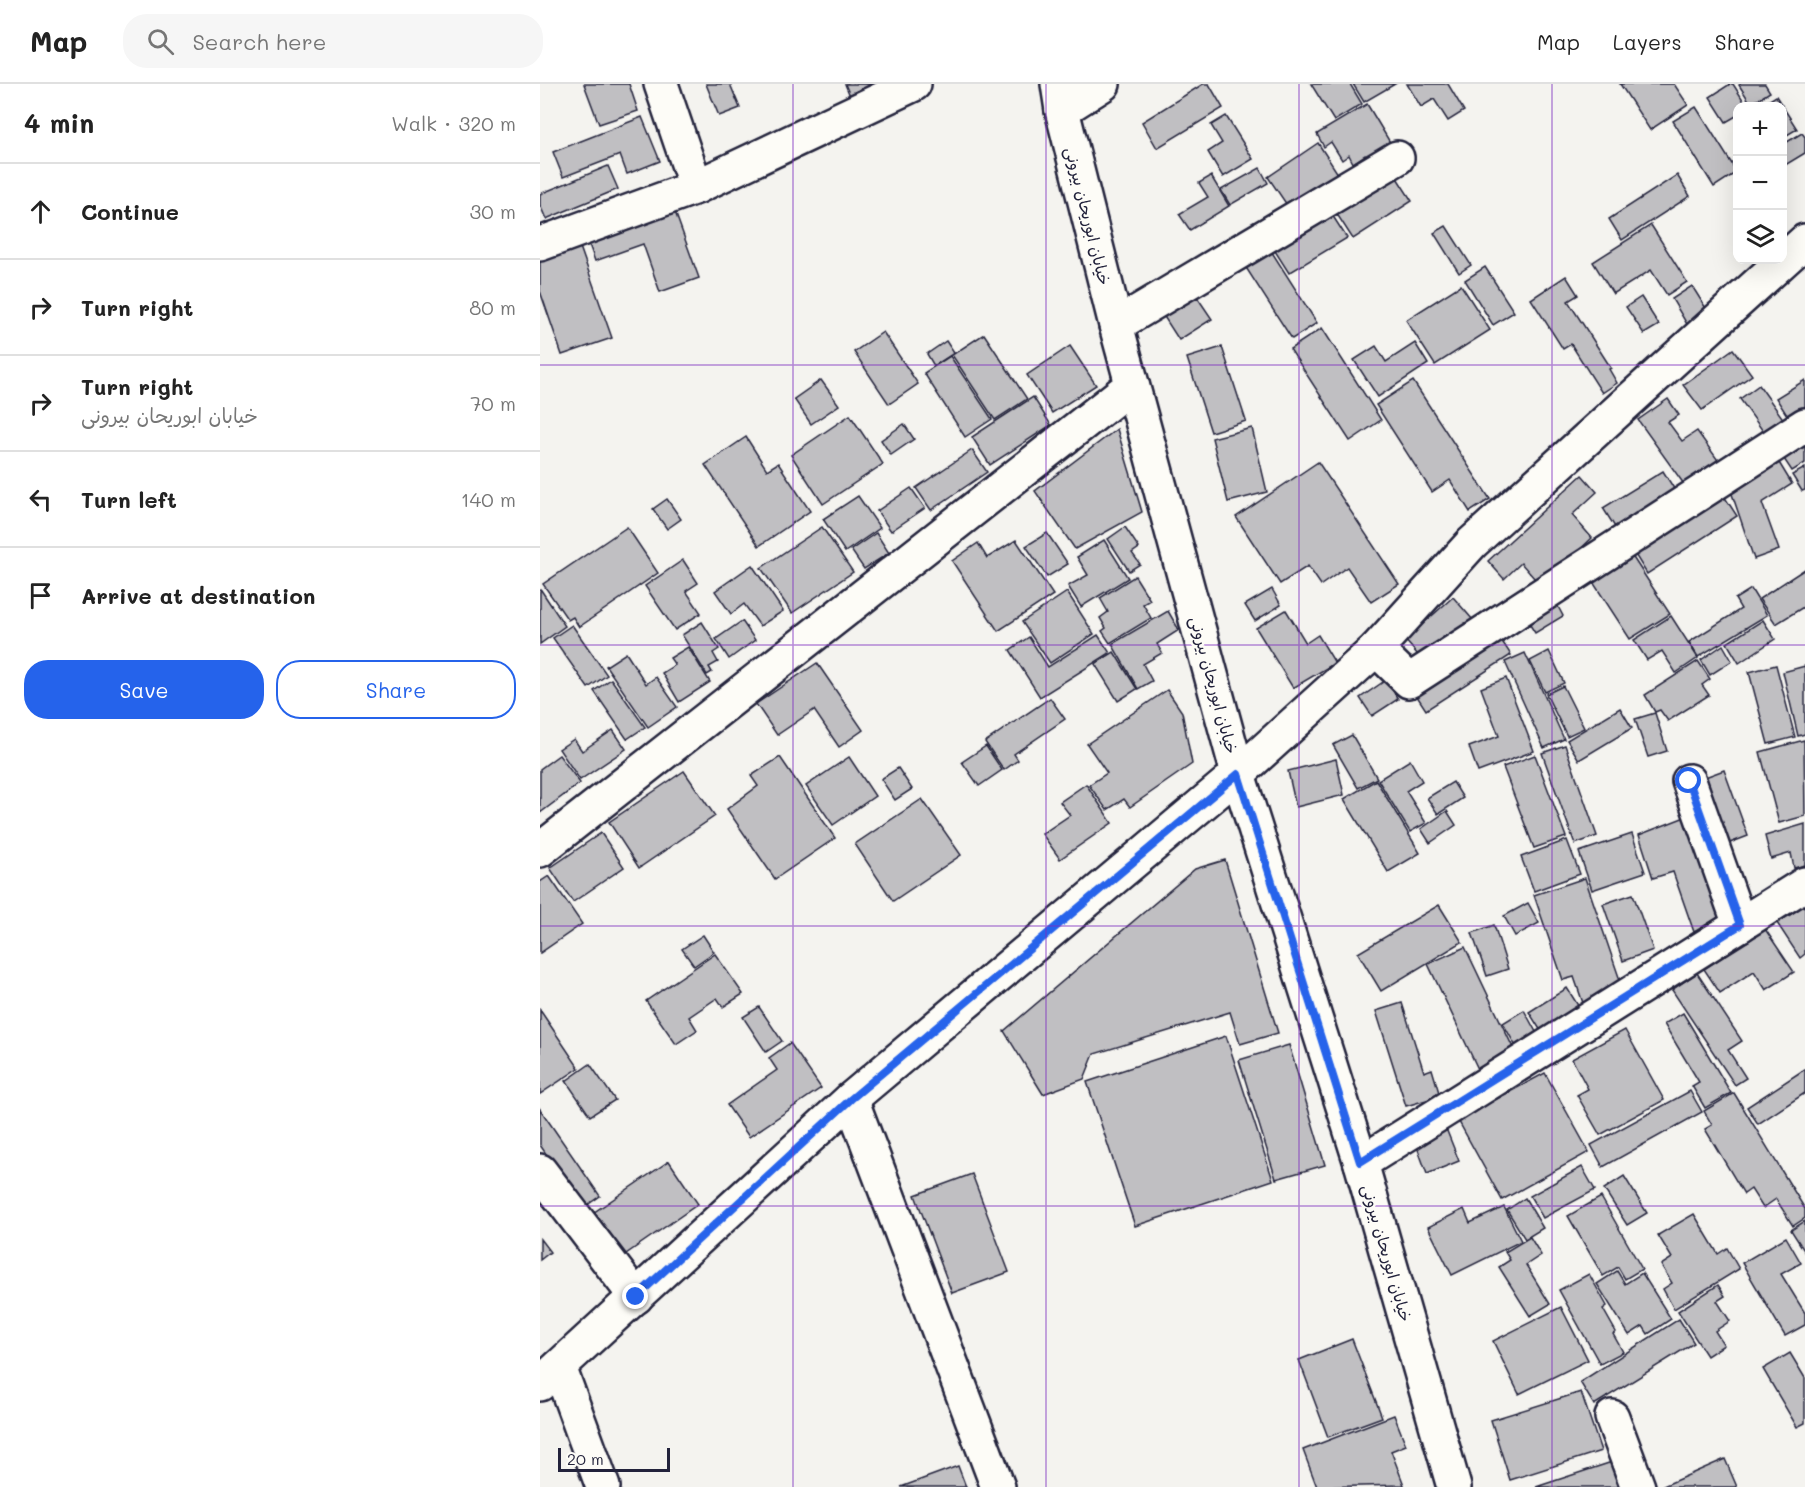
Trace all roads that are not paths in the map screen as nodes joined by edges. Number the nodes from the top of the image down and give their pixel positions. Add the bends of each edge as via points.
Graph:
1 (661, 84) edge
2 (914, 84) edge
3 (1103, 84) edge
4 (1060, 97) edge
5 (1397, 158) dead end
6 (696, 187) junction
7 (1805, 241) edge
8 (540, 244) edge
9 (1116, 325) junction
10 (1132, 385) junction
11 (1805, 425) edge
12 (1376, 649) junction
13 (1238, 774) junction
14 (1689, 781) dead end
15 (540, 850) edge
16 (1805, 884) edge
17 (1740, 925) junction
18 (851, 1099) junction
19 (1360, 1162) junction
20 (540, 1170) edge
21 (636, 1297) junction
22 (549, 1375) edge
23 (1612, 1418) dead end
24 (603, 1487) edge
25 (998, 1487) edge
26 (1454, 1487) edge
27 (1638, 1487) edge

1 - 6 street
2 - 6 street
3 - 4 street
4 - 9 street, خیابان ابوریحان بیرونی
5 - 9 street
6 - 8 street
7 - 12 street via 1472,543
9 - 10 street, خیابان ابوریحان بیرونی
10 - 13 street, خیابان ابوریحان بیرونی
10 - 15 street
11 - 12 street via 1409,681
12 - 13 street
13 - 18 street
13 - 19 street, خیابان ابوریحان بیرونی
14 - 17 street
16 - 17 street
17 - 19 street
18 - 21 street
18 - 25 street
19 - 26 street, خیابان ابوریحان بیرونی
20 - 21 street
21 - 22 street
22 - 24 street
23 - 27 street

